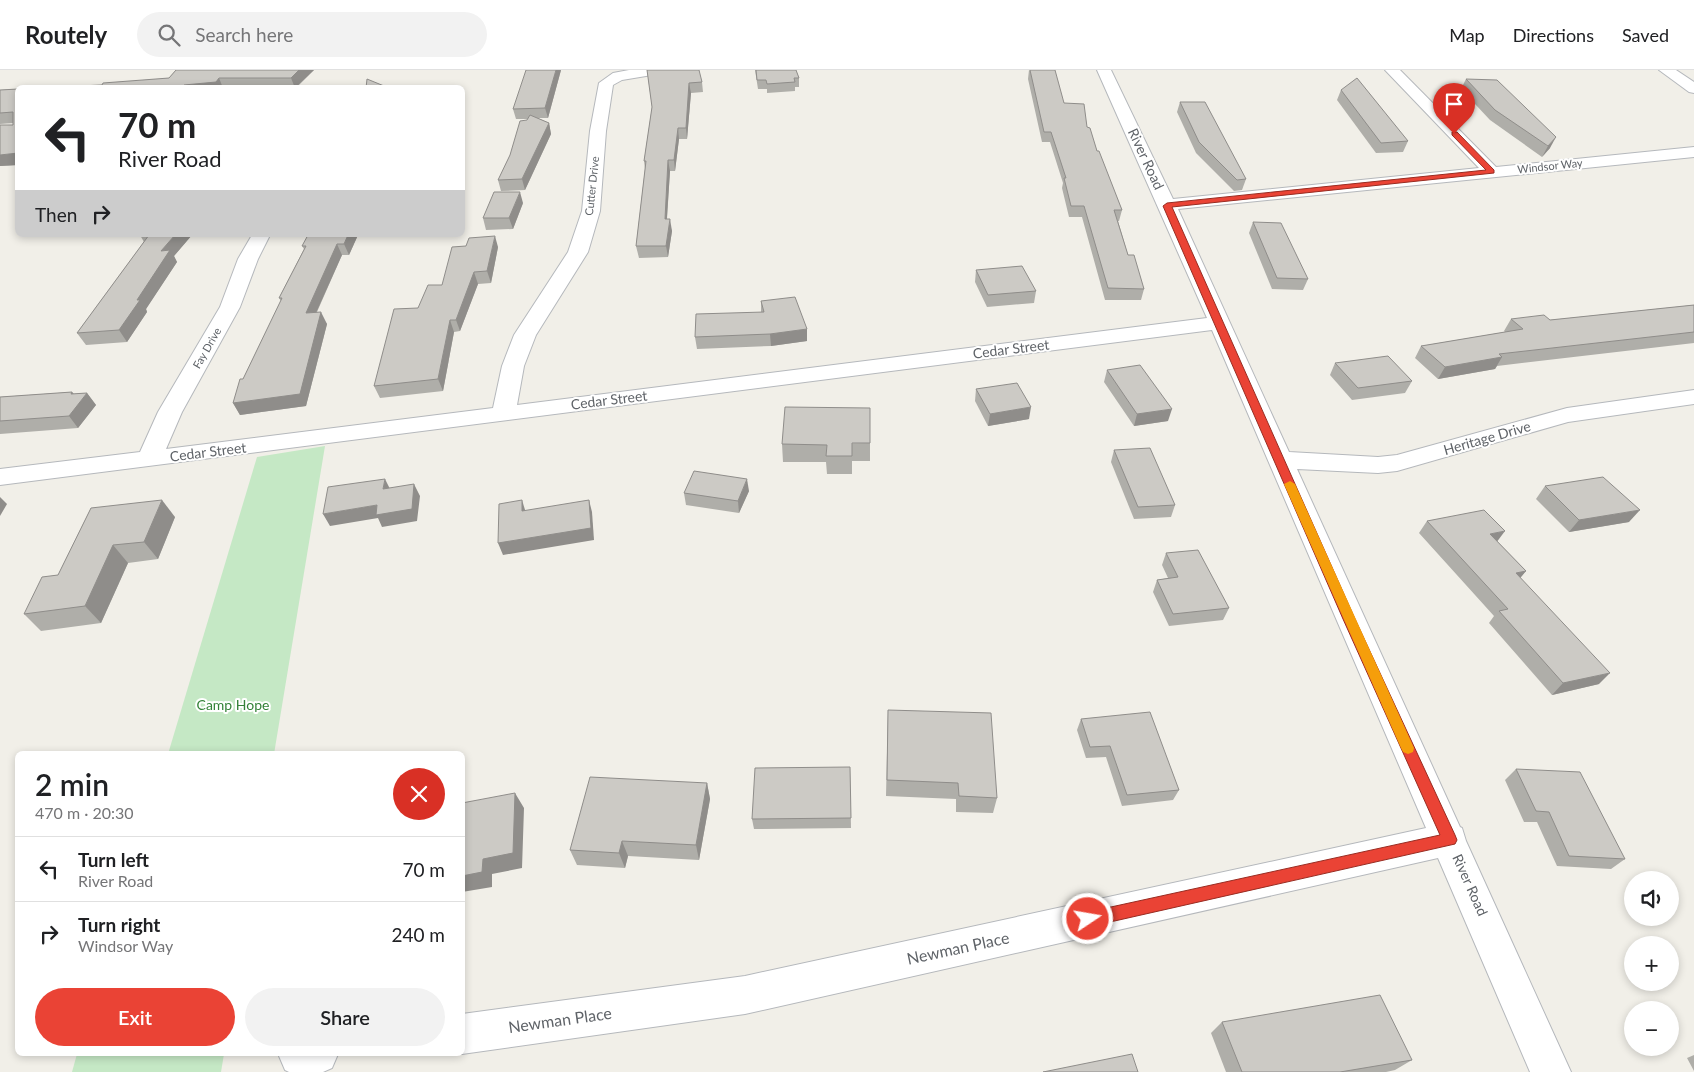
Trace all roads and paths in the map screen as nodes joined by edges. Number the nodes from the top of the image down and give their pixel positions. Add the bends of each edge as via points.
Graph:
1 (658, 70) edge
2 (1104, 70) edge
3 (1392, 70) edge
4 (1666, 70) edge
5 (1694, 89) edge
6 (1694, 152) edge
7 (1492, 172) junction
8 (1167, 206) junction
9 (259, 237) edge
10 (1219, 323) junction
11 (1694, 397) edge
12 (504, 413) junction
13 (149, 459) junction
14 (1279, 460) junction
15 (0, 477) edge
16 (1450, 840) junction
17 (465, 1034) edge
18 (1551, 1072) edge

1 - 12 street, Cutter Drive via 618,76 606,83 591,211 581,244 571,266 525,334 513,366
2 - 8 street, River Road
3 - 7 street
4 - 5 street
6 - 7 street, Windsor Way
7 - 8 street, Windsor Way
8 - 10 street, River Road
9 - 13 street, Fay Drive via 230,307 170,412
10 - 12 street, Cedar Street
10 - 14 street, River Road
11 - 14 street, Heritage Drive via 1567,415 1397,463
12 - 13 street, Cedar Street
13 - 15 street, Cedar Street
14 - 16 street, River Road
16 - 17 street, Newman Place via 745,995
16 - 18 street, River Road

